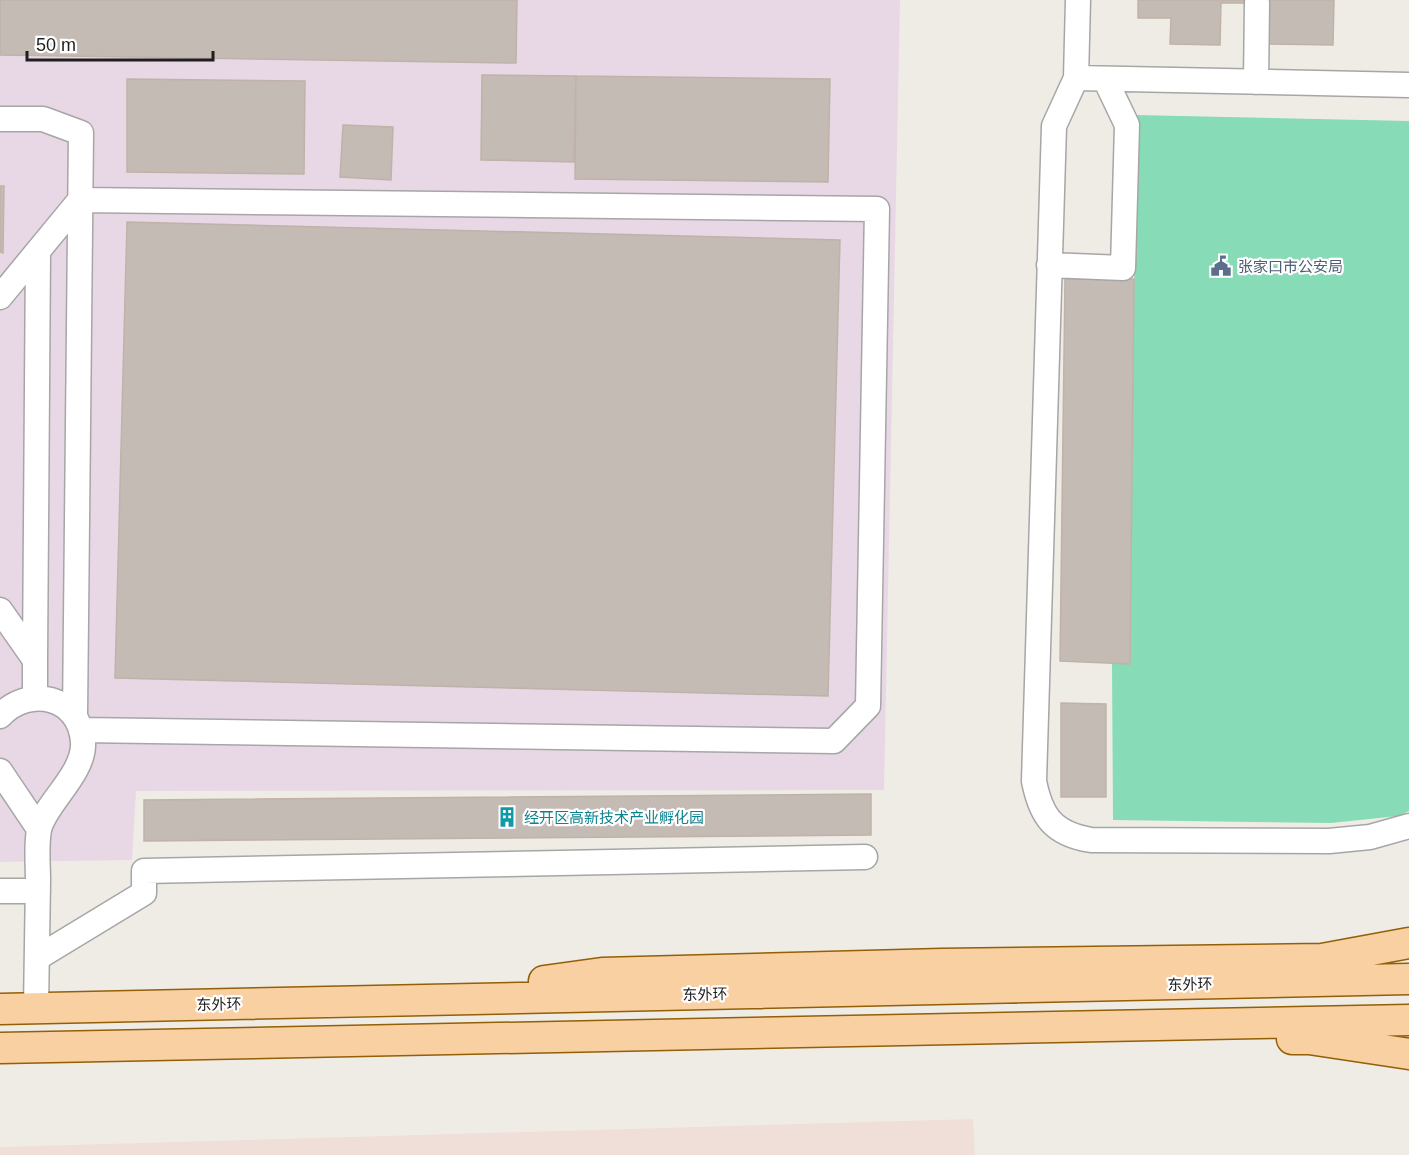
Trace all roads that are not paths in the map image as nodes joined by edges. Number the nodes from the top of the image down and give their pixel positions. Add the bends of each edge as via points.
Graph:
1 (1078, 0) edge
2 (1257, 3) dead end
3 (1076, 78) junction
4 (1105, 79) junction
5 (1256, 82) junction
6 (1409, 85) edge
7 (0, 119) edge
8 (80, 201) junction
9 (38, 252) junction
10 (1049, 266) junction
11 (0, 297) edge
12 (0, 609) edge
13 (35, 660) junction
14 (35, 697) junction
15 (0, 716) edge
16 (78, 723) junction
17 (0, 771) edge
18 (1409, 826) edge
19 (39, 829) junction
20 (865, 857) dead end
21 (0, 891) edge
22 (38, 891) junction
23 (1409, 943) edge
24 (37, 958) junction
25 (1409, 979) edge
26 (396, 1001) junction
27 (36, 1008) junction
28 (0, 1009) edge
29 (1409, 1020) edge
30 (807, 1031) junction
31 (0, 1048) edge
32 (1409, 1054) edge

1 - 3 street
2 - 5 street
3 - 4 street
3 - 10 street via 1054,126
4 - 5 street
4 - 10 street via 1127,125 1123,268
5 - 6 street
7 - 8 street via 43,119 81,133
8 - 9 street
8 - 16 street
8 - 16 street via 877,209 868,706 834,741
9 - 11 street
9 - 13 street
10 - 18 street via 1034,781 1047,816 1072,837 1091,840 1329,842 1370,837
12 - 13 street
13 - 14 street
14 - 15 street via 21,700
14 - 16 street via 64,706
16 - 19 street via 84,744 81,759
17 - 19 street
19 - 22 street
20 - 24 street via 144,871 144,893
21 - 22 street
22 - 24 street
23 - 26 main road via 1322,959 602,973
24 - 27 street
25 - 26 main road, 东外环
26 - 27 main road, 东外环
27 - 28 main road, 东外环
29 - 30 main road
30 - 31 main road
30 - 32 main road via 976,1048 1309,1039

